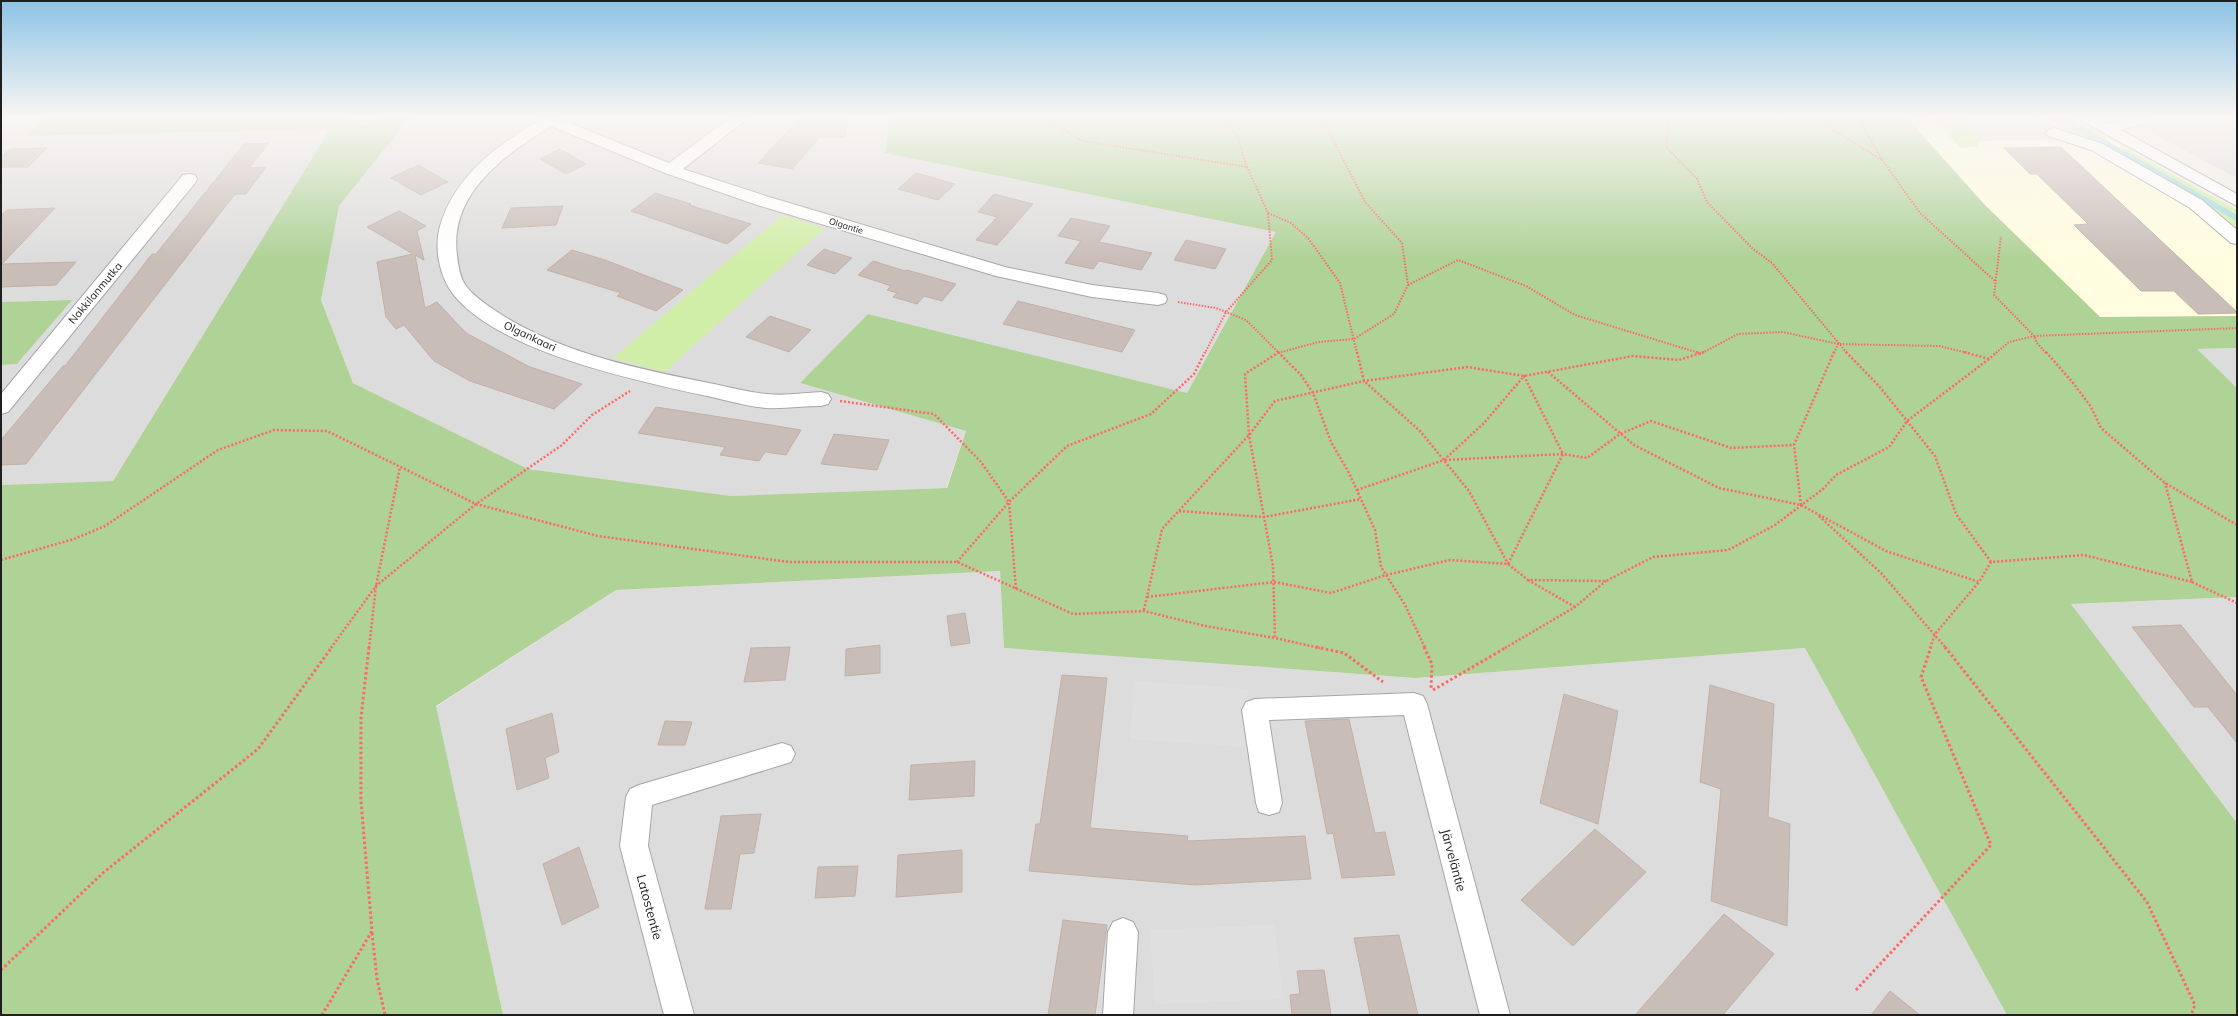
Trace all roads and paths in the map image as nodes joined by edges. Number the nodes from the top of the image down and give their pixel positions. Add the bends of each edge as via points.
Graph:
1 (486, 165) edge
2 (661, 165) edge
3 (678, 165) edge
4 (1346, 165) edge
5 (1684, 165) edge
6 (1886, 165) edge
7 (2130, 165) edge
8 (2168, 165) edge
9 (672, 170) junction
10 (189, 179) dead end
11 (2237, 202) edge
12 (1268, 213) dead end
13 (2001, 236) dead end
14 (2237, 239) edge
15 (1995, 282) junction
16 (1408, 284) junction
17 (1158, 299) joint
18 (2237, 328) edge
19 (2034, 336) junction
20 (1354, 339) junction
21 (1838, 344) junction
22 (1280, 352) junction
23 (1701, 354) junction
24 (1989, 359) junction
25 (1548, 372) junction
26 (1524, 376) junction
27 (651, 378) junction
28 (1364, 381) junction
29 (1313, 393) junction
30 (822, 399) joint
31 (1, 407) edge
32 (1907, 421) junction
33 (1620, 434) junction
34 (1249, 435) junction
35 (1794, 445) junction
36 (1563, 454) junction
37 (1444, 460) junction
38 (400, 466) junction
39 (2165, 483) junction
40 (1356, 490) junction
41 (1361, 499) junction
42 (476, 504) junction
43 (1801, 505) junction
44 (1179, 511) junction
45 (1816, 513) junction
46 (1264, 517) junction
47 (2237, 526) edge
48 (1, 560) edge
49 (1992, 562) junction
50 (1508, 564) junction
51 (1386, 575) junction
52 (1528, 580) junction
53 (1606, 581) junction
54 (1274, 582) junction
55 (1979, 582) junction
56 (2192, 582) junction
57 (376, 586) junction
58 (1016, 590) junction
59 (1147, 597) junction
60 (2237, 603) edge
61 (1575, 607) junction
62 (1144, 610) junction
63 (1935, 634) junction
64 (1275, 638) junction
65 (1422, 698) junction
66 (782, 754) dead end
67 (1269, 803) dead end
68 (372, 931) junction
69 (1123, 932) dead end
70 (1, 970) edge
71 (1856, 990) dead end
72 (322, 1015) edge
73 (385, 1015) edge
74 (679, 1015) edge
75 (1118, 1015) edge
76 (1495, 1015) edge
77 (2191, 1015) edge

1 - 27 street, Olgankaari via 477,174 450,219 446,242 450,265 459,290 484,313 524,336 575,356
2 - 9 street, Olgantie
3 - 9 street
4 - 16 path via 1365,202 1402,243
5 - 21 path via 1697,179 1707,202 1752,248 1772,263
6 - 15 path via 1920,213
7 - 14 street via 2196,204
8 - 11 street
9 - 17 street, Olgantie via 763,201 1002,272 1092,291
10 - 31 street, Nakkilanmutka
12 - 20 path via 1291,223 1308,238 1340,283
13 - 15 path
15 - 19 path via 1994,295
16 - 20 path via 1394,314
16 - 23 path via 1458,260 1526,286 1575,316
17 - 22 path via 1216,308 1246,320
18 - 19 path
19 - 24 path via 2009,342
19 - 39 path via 2037,343 2074,384 2102,428
20 - 22 path via 1318,342
20 - 28 path
21 - 23 path via 1783,332 1738,334
21 - 24 path via 1939,346
21 - 32 path via 1879,386
21 - 35 path
22 - 29 path
22 - 34 path via 1245,374
23 - 25 path via 1679,360 1633,356
24 - 32 path
25 - 26 path
25 - 33 path
26 - 28 path via 1466,367
26 - 36 path
26 - 37 path via 1484,423
27 - 30 street, Olgankaari via 766,401
27 - 42 path via 592,415 562,445
28 - 29 path
28 - 37 path via 1420,431
29 - 34 path via 1275,401
29 - 40 path via 1331,442
30 - 58 path via 934,414 981,462 1009,502
32 - 43 path via 1889,447 1836,475
32 - 49 path via 1934,456 1956,514
33 - 35 path via 1651,421 1731,448
33 - 36 path via 1587,458
33 - 43 path via 1634,445 1719,488
34 - 44 path
34 - 46 path
35 - 43 path
36 - 37 path
36 - 50 path
37 - 40 path
37 - 50 path via 1469,491
38 - 42 path
38 - 48 path via 327,431 274,430 218,450 105,526 74,539
38 - 57 path
39 - 47 path
39 - 56 path
40 - 41 path
41 - 46 path
41 - 51 path via 1375,530 1381,567
42 - 57 path
42 - 58 path via 598,536 789,562 957,562
43 - 45 path
43 - 53 path via 1776,525 1728,550 1653,557
44 - 46 path
44 - 59 path via 1162,529
45 - 55 path via 1886,551
45 - 63 path via 1881,573
46 - 54 path
49 - 55 path
49 - 56 path via 2084,555
50 - 51 path via 1450,560
50 - 52 path
51 - 54 path via 1331,593
51 - 65 path via 1406,605 1432,664
52 - 53 path
52 - 61 path
53 - 61 path
54 - 59 path
54 - 64 path
55 - 63 path
56 - 60 path
57 - 68 path via 361,718 362,801
57 - 70 path via 258,749 104,872
58 - 62 path via 1073,614
59 - 62 path
61 - 65 path
62 - 64 path via 1205,626
63 - 71 path via 1920,676 1991,845
63 - 77 path via 2147,902 2195,1005
64 - 65 path via 1344,653
65 - 67 street via 1256,710
65 - 76 street, Järveläntie
66 - 74 street, Latostentie via 639,797 634,846
68 - 72 path
68 - 73 path via 377,979
69 - 75 street

